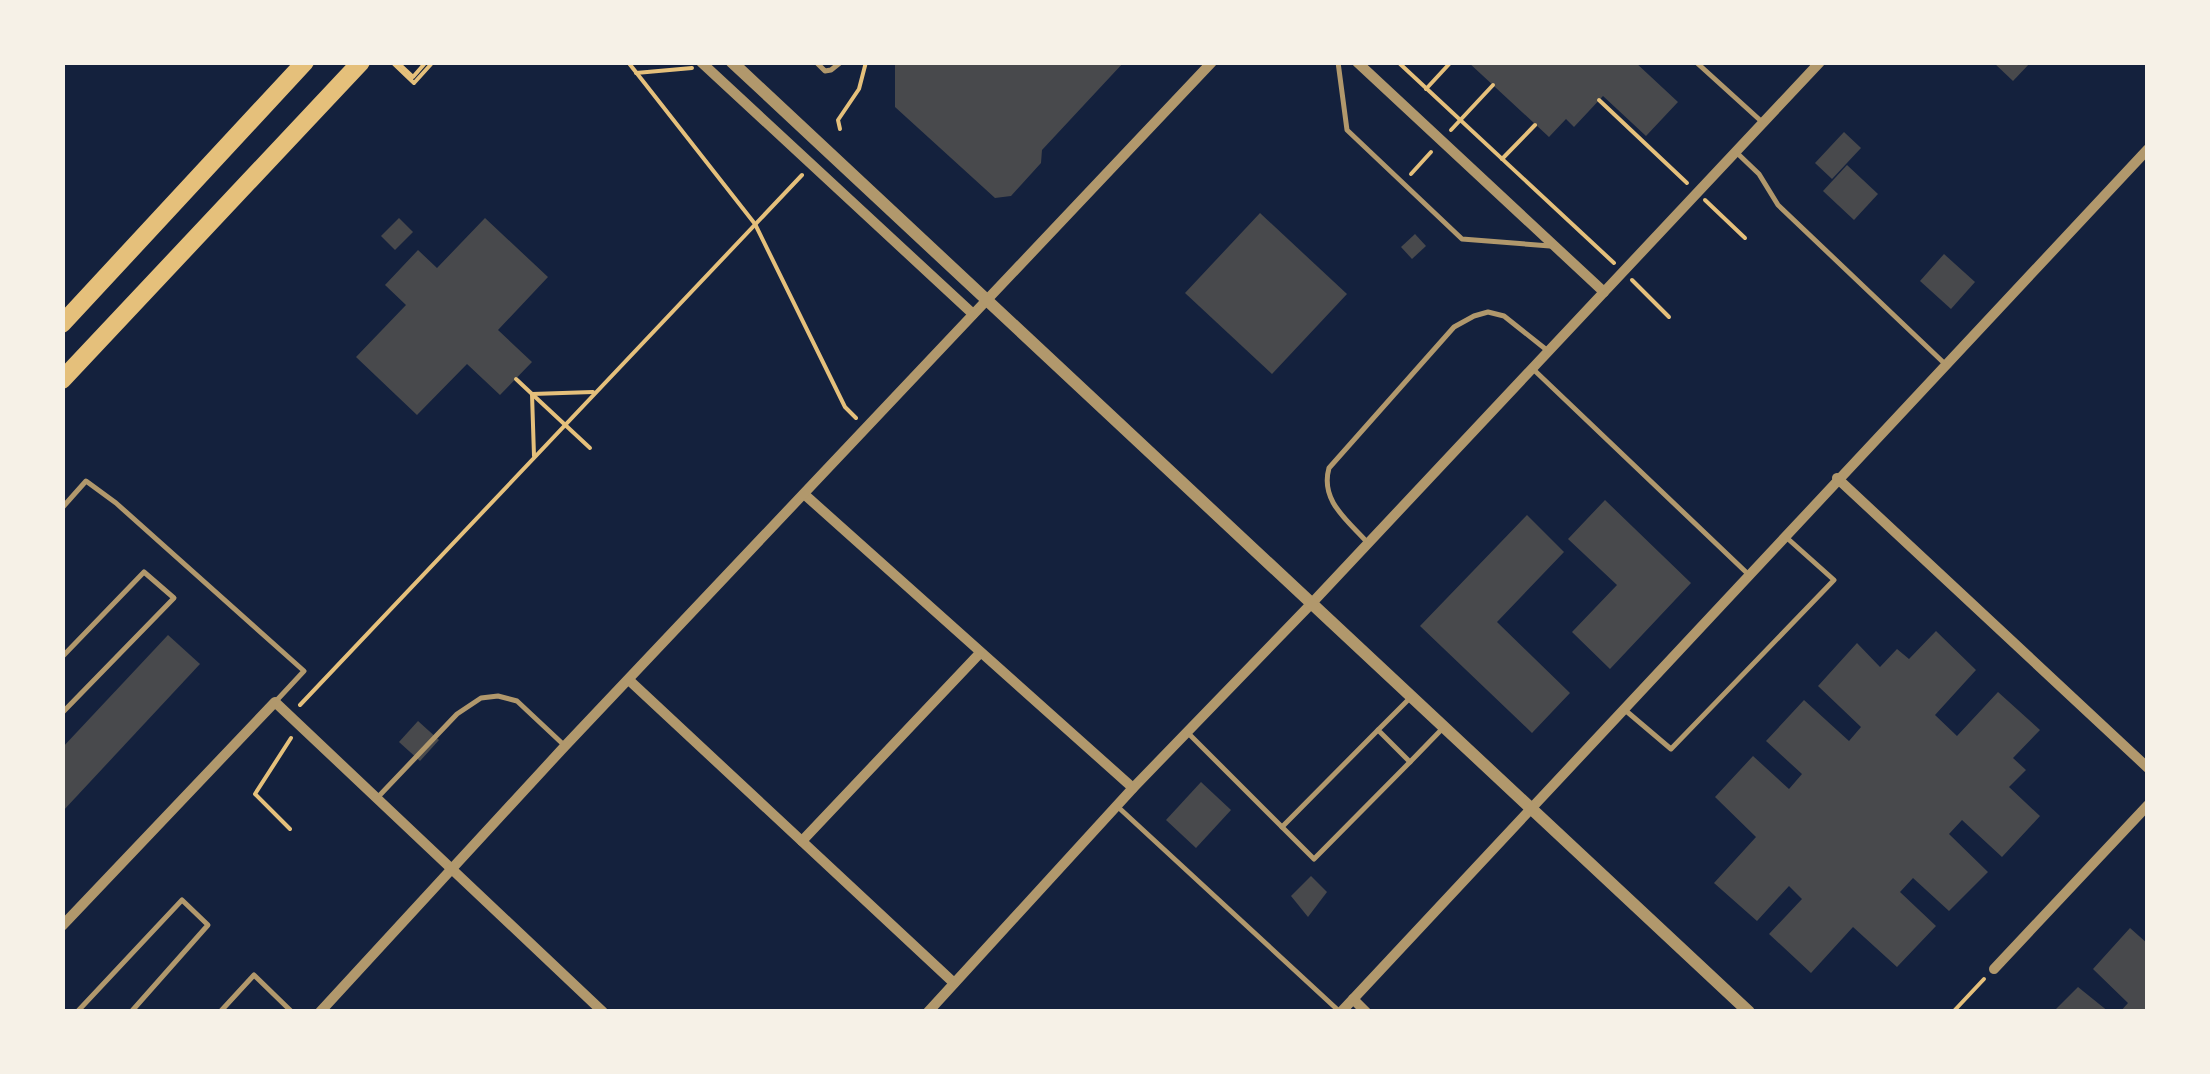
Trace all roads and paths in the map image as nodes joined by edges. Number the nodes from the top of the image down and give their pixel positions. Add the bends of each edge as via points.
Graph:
1 (305, 62) edge
2 (361, 62) edge
3 (395, 62) edge
4 (430, 62) edge
5 (628, 62) edge
6 (732, 62) edge
7 (816, 62) edge
8 (841, 62) edge
9 (866, 62) edge
10 (1212, 62) edge
11 (1338, 62) edge
12 (1357, 62) edge
13 (1398, 62) edge
14 (1451, 62) edge
15 (1696, 62) edge
16 (1820, 62) edge
17 (698, 65) edge
18 (636, 72) junction
19 (1426, 89) junction
20 (1599, 100) dead end
21 (1763, 123) junction
22 (1535, 125) dead end
23 (840, 128) dead end
24 (2148, 149) edge
25 (1736, 152) junction
26 (1502, 159) junction
27 (805, 171) dead end
28 (1698, 193) junction
29 (755, 224) junction
30 (1745, 238) dead end
31 (1554, 246) junction
32 (1624, 272) junction
33 (1604, 292) junction
34 (985, 301) junction
35 (973, 314) junction
36 (1669, 317) dead end
37 (62, 324) edge
38 (1548, 351) junction
39 (1946, 365) junction
40 (1532, 368) junction
41 (516, 378) dead end
42 (62, 380) edge
43 (594, 392) junction
44 (532, 394) junction
45 (564, 424) junction
46 (866, 428) junction
47 (590, 448) dead end
48 (534, 456) junction
49 (1838, 478) junction
50 (804, 494) junction
51 (62, 508) edge
52 (1784, 534) junction
53 (1368, 544) junction
54 (1748, 574) junction
55 (1312, 603) junction
56 (980, 653) junction
57 (62, 656) edge
58 (630, 681) junction
59 (1412, 696) junction
60 (275, 702) junction
61 (1622, 708) junction
62 (62, 713) edge
63 (294, 720) junction
64 (1445, 726) junction
65 (1378, 730) junction
66 (1187, 732) junction
67 (566, 746) junction
68 (1410, 762) junction
69 (2148, 768) edge
70 (1133, 788) junction
71 (378, 798) junction
72 (2148, 804) edge
73 (1117, 805) junction
74 (1530, 807) junction
75 (1282, 827) junction
76 (290, 829) dead end
77 (802, 841) junction
78 (454, 868) junction
79 (62, 926) edge
80 (1994, 969) joint
81 (954, 982) junction
82 (1353, 999) junction
83 (77, 1012) edge
84 (131, 1012) edge
85 (220, 1012) edge
86 (292, 1012) edge
87 (320, 1012) edge
88 (603, 1012) edge
89 (928, 1012) edge
90 (1341, 1012) edge
91 (1366, 1012) edge
92 (1749, 1012) edge
93 (1953, 1012) edge

1 - 37 main road
2 - 42 main road
3 - 4 path via 414,83
5 - 18 path
6 - 34 street
7 - 8 lane via 825,71
9 - 23 path
10 - 34 street
11 - 31 lane via 1347,130 1462,239
12 - 31 street
13 - 19 path
14 - 19 path
15 - 21 lane
16 - 21 street
17 - 18 path
17 - 35 street
18 - 29 path
19 - 26 path
20 - 28 path
21 - 25 street
22 - 26 path
24 - 39 street
25 - 28 street
25 - 39 lane via 1778,204
26 - 32 path
27 - 29 path
28 - 30 path
28 - 32 street
29 - 43 path
29 - 46 path via 844,407
31 - 33 street
32 - 33 street
32 - 36 path
33 - 38 street
34 - 35 street
34 - 55 street
35 - 46 street
38 - 40 street
38 - 53 lane via 1504,316 1488,312 1454,326 1329,468 1330,501
39 - 49 street
40 - 53 street
40 - 54 lane
41 - 44 path
43 - 44 path
43 - 45 path
44 - 45 path
44 - 48 path
45 - 47 path
45 - 48 path
46 - 50 street
48 - 63 path
49 - 52 street
49 - 69 street
50 - 56 street
50 - 58 street
51 - 60 lane via 86,481 304,671
52 - 54 street
52 - 61 lane via 1834,580 1672,749
53 - 55 street
54 - 61 street
55 - 59 street
55 - 66 street
56 - 70 street
56 - 77 street
57 - 62 lane via 144,572 174,598
58 - 67 street
58 - 77 street
59 - 64 street
59 - 65 lane
60 - 63 street
60 - 79 street
61 - 74 street
63 - 71 street
63 - 76 path via 255,794
64 - 68 lane
64 - 74 street
65 - 68 lane
65 - 75 lane
66 - 70 street
66 - 75 lane
67 - 71 lane via 517,701 482,698 457,714
67 - 78 street
68 - 75 lane via 1314,859
70 - 73 street
71 - 78 street
72 - 80 street
73 - 81 street
73 - 90 lane
74 - 82 street
74 - 92 street
77 - 81 street
78 - 87 street
78 - 88 street
80 - 93 path
81 - 89 street
82 - 90 street
82 - 91 street
83 - 84 lane via 182,900 208,925
85 - 86 lane via 254,975

